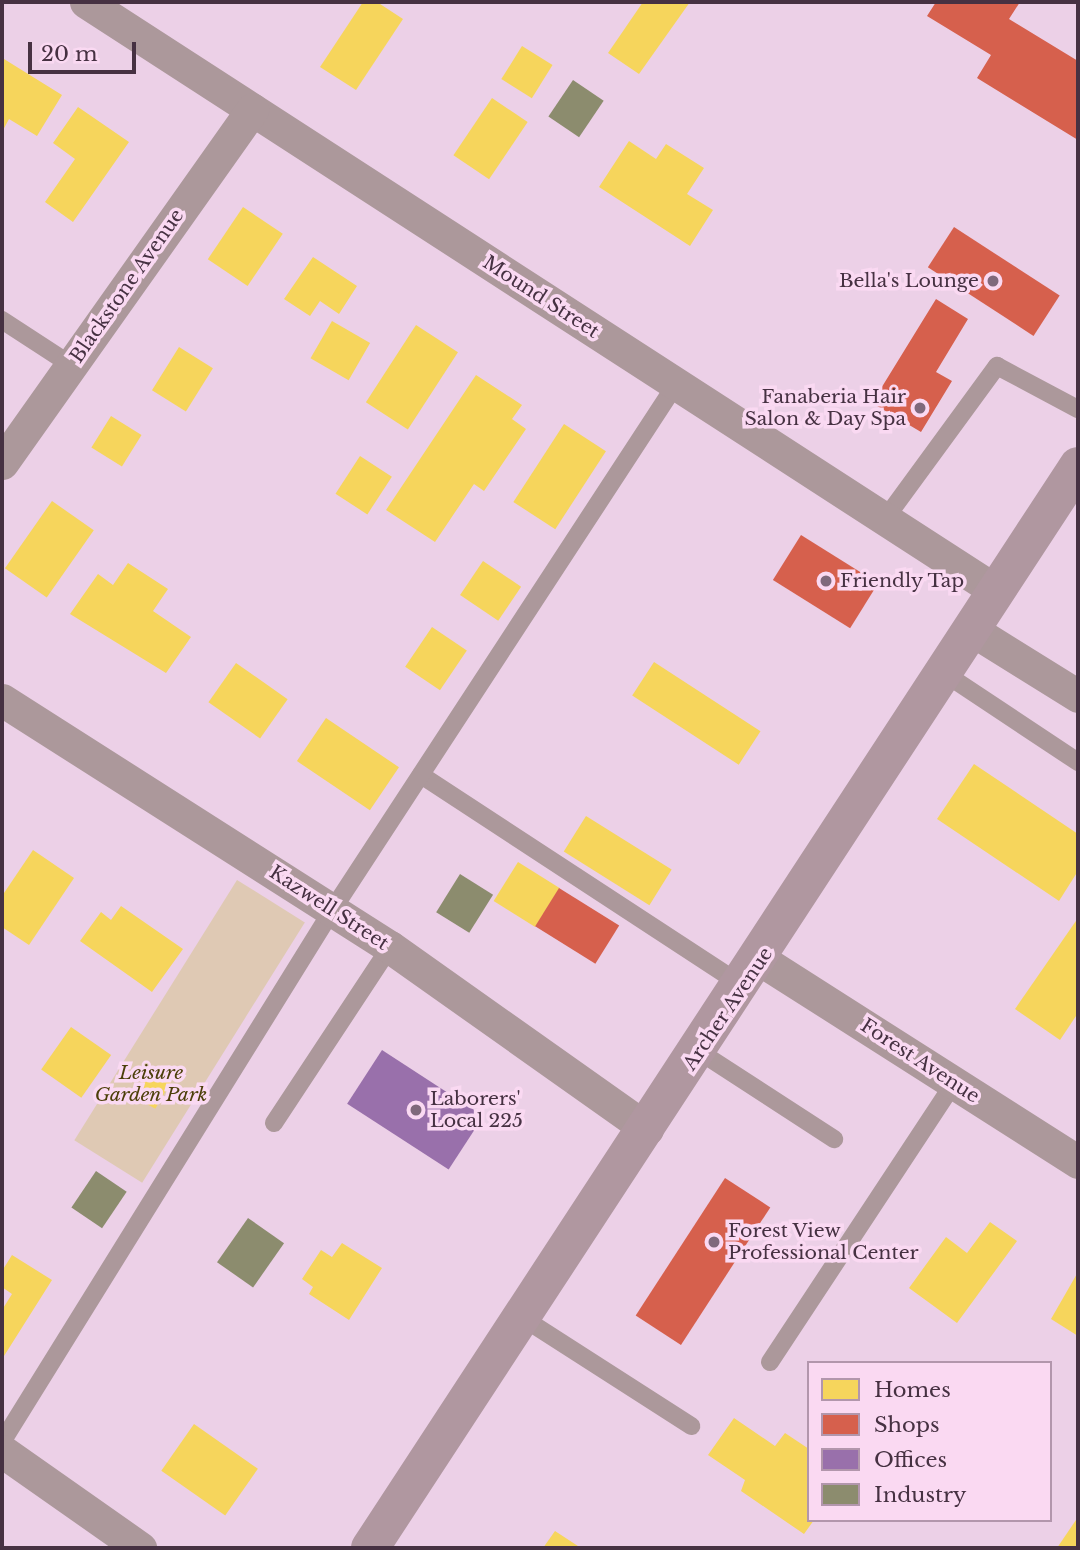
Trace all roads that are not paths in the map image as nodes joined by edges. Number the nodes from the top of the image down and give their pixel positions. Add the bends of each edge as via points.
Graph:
1 (86, 2) edge
2 (252, 110) junction
3 (2, 320) edge
4 (71, 365) junction
5 (676, 384) junction
6 (1078, 409) edge
7 (2, 463) edge
8 (1078, 466) edge
9 (885, 519) junction
10 (996, 591) junction
11 (972, 630) junction
12 (944, 673) junction
13 (1078, 696) edge
14 (2, 700) edge
15 (1078, 762) edge
16 (421, 775) junction
17 (332, 909) junction
18 (390, 947) junction
19 (752, 973) junction
20 (700, 1052) junction
21 (954, 1083) junction
22 (274, 1123) dead end
23 (647, 1129) junction
24 (834, 1139) dead end
25 (1078, 1162) edge
26 (523, 1318) junction
27 (770, 1362) dead end
28 (691, 1426) dead end
29 (2, 1442) edge
30 (2, 1451) edge
31 (140, 1548) edge
32 (370, 1548) edge

1 - 2 street, Mound Street
2 - 4 street, Blackstone Avenue
2 - 5 street, Mound Street
3 - 4 lane
4 - 7 street, Blackstone Avenue
5 - 9 street, Mound Street
5 - 16 lane
6 - 9 lane via 997,366
8 - 10 main road, Archer Avenue
9 - 10 street, Mound Street
10 - 11 main road, Archer Avenue
11 - 12 main road, Archer Avenue
11 - 13 street
12 - 15 lane
12 - 19 main road, Archer Avenue
14 - 17 street, Kazwell Street
16 - 17 lane
16 - 19 lane
17 - 18 street, Kazwell Street
17 - 29 lane
18 - 22 lane
18 - 23 street, Kazwell Street
19 - 20 main road, Archer Avenue
19 - 21 street, Forest Avenue
20 - 23 main road, Archer Avenue
20 - 24 lane
21 - 25 street, Forest Avenue
21 - 27 lane
23 - 26 main road, Archer Avenue
26 - 28 lane
26 - 32 main road, Archer Avenue
30 - 31 street

